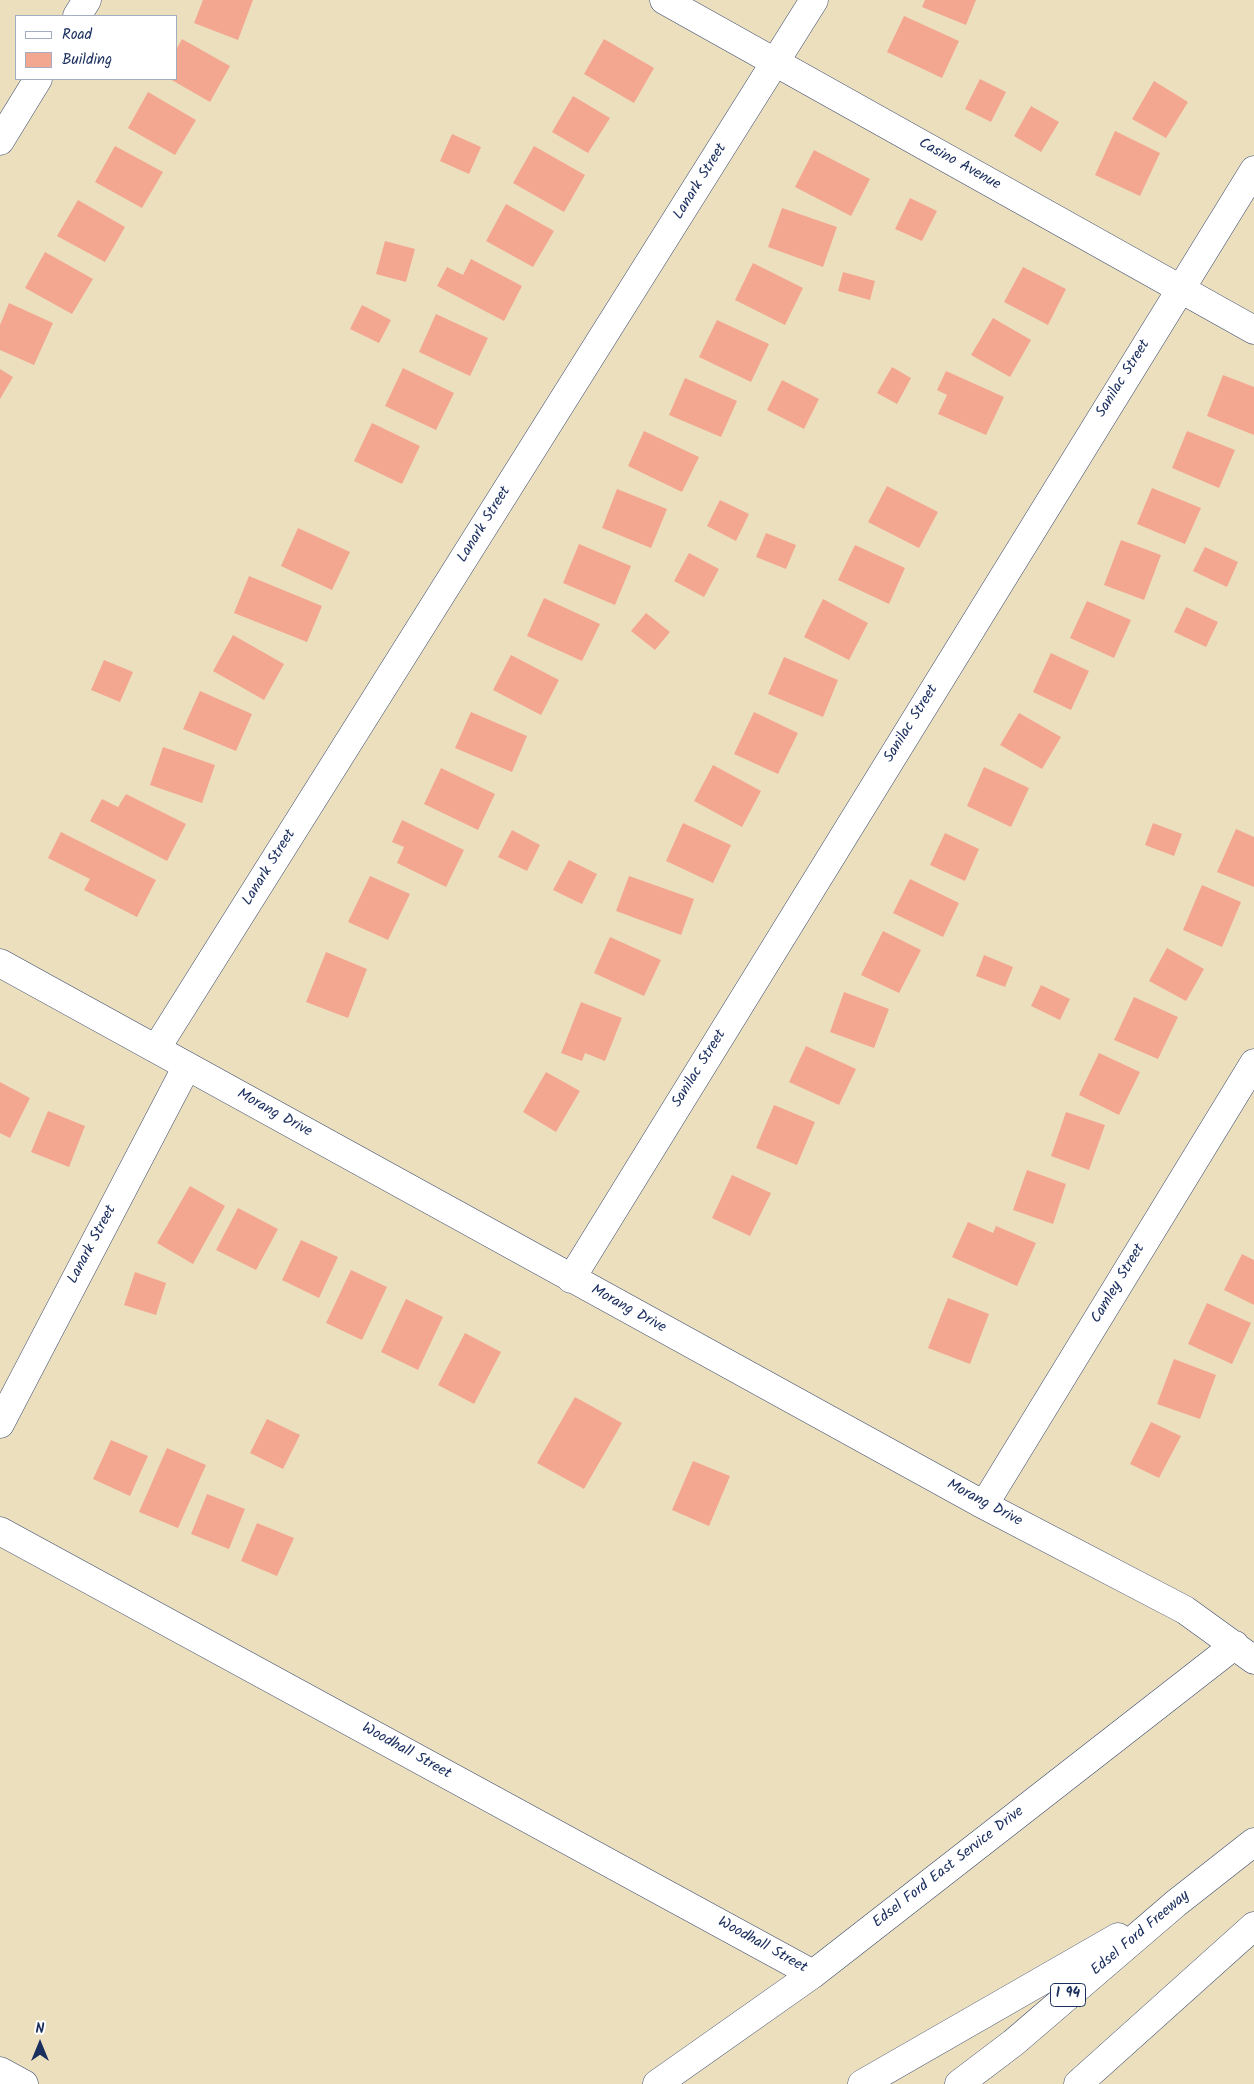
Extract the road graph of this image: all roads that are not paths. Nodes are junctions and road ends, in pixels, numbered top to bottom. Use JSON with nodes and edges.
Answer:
{"nodes":[{"id":1,"x":87,"y":0,"type":"edge"},
{"id":2,"x":664,"y":0,"type":"edge"},
{"id":3,"x":814,"y":0,"type":"edge"},
{"id":4,"x":78,"y":15,"type":"edge"},
{"id":5,"x":776,"y":62,"type":"junction"},
{"id":6,"x":37,"y":80,"type":"edge"},
{"id":7,"x":0,"y":141,"type":"edge"},
{"id":8,"x":1254,"y":170,"type":"edge"},
{"id":9,"x":1180,"y":289,"type":"junction"},
{"id":10,"x":1254,"y":330,"type":"edge"},
{"id":11,"x":0,"y":964,"type":"edge"},
{"id":12,"x":156,"y":1049,"type":"junction"},
{"id":13,"x":1254,"y":1063,"type":"edge"},
{"id":14,"x":187,"y":1066,"type":"junction"},
{"id":15,"x":571,"y":1279,"type":"junction"},
{"id":16,"x":0,"y":1424,"type":"edge"},
{"id":17,"x":984,"y":1505,"type":"junction"},
{"id":18,"x":0,"y":1531,"type":"edge"},
{"id":19,"x":1244,"y":1652,"type":"edge"},
{"id":20,"x":1254,"y":1842,"type":"edge"},
{"id":21,"x":1175,"y":1904,"type":"junction"},
{"id":22,"x":1254,"y":1926,"type":"edge"},
{"id":23,"x":813,"y":1974,"type":"junction"},
{"id":24,"x":0,"y":2071,"type":"edge"},
{"id":25,"x":24,"y":2084,"type":"edge"},
{"id":26,"x":657,"y":2084,"type":"edge"},
{"id":27,"x":862,"y":2084,"type":"edge"},
{"id":28,"x":959,"y":2084,"type":"edge"},
{"id":29,"x":1078,"y":2084,"type":"edge"}],
"edges":[{"from":1,"to":4,"type":"main road"},
{"from":2,"to":5,"type":"main road","name":"Casino Avenue"},
{"from":3,"to":5,"type":"main road","name":"Lanark Street"},
{"from":5,"to":9,"type":"main road","name":"Casino Avenue"},
{"from":5,"to":12,"type":"main road","name":"Lanark Street"},
{"from":6,"to":7,"type":"main road"},
{"from":8,"to":9,"type":"main road","name":"Sanilac Street"},
{"from":9,"to":10,"type":"main road","name":"Casino Avenue"},
{"from":9,"to":15,"type":"main road","name":"Sanilac Street"},
{"from":11,"to":12,"type":"main road","name":"Morang Drive"},
{"from":12,"to":14,"type":"main road","name":"Morang Drive"},
{"from":13,"to":17,"type":"main road","name":"Camley Street"},
{"from":14,"to":15,"type":"main road","name":"Morang Drive"},
{"from":14,"to":16,"type":"main road","name":"Lanark Street"},
{"from":15,"to":17,"type":"main road","name":"Morang Drive"},
{"from":17,"to":19,"type":"main road","name":"Morang Drive"},
{"from":18,"to":23,"type":"main road","name":"Woodhall Street"},
{"from":19,"to":23,"type":"main road","name":"Edsel Ford East Service Drive"},
{"from":20,"to":21,"type":"main road","name":"Edsel Ford Freeway","number":"I 94"},
{"from":21,"to":27,"type":"main road"},
{"from":21,"to":28,"type":"main road","name":"Edsel Ford Freeway","number":"I 94"},
{"from":22,"to":29,"type":"main road"},
{"from":23,"to":26,"type":"main road","name":"Edsel Ford East Service Drive"},
{"from":24,"to":25,"type":"main road"}]}
